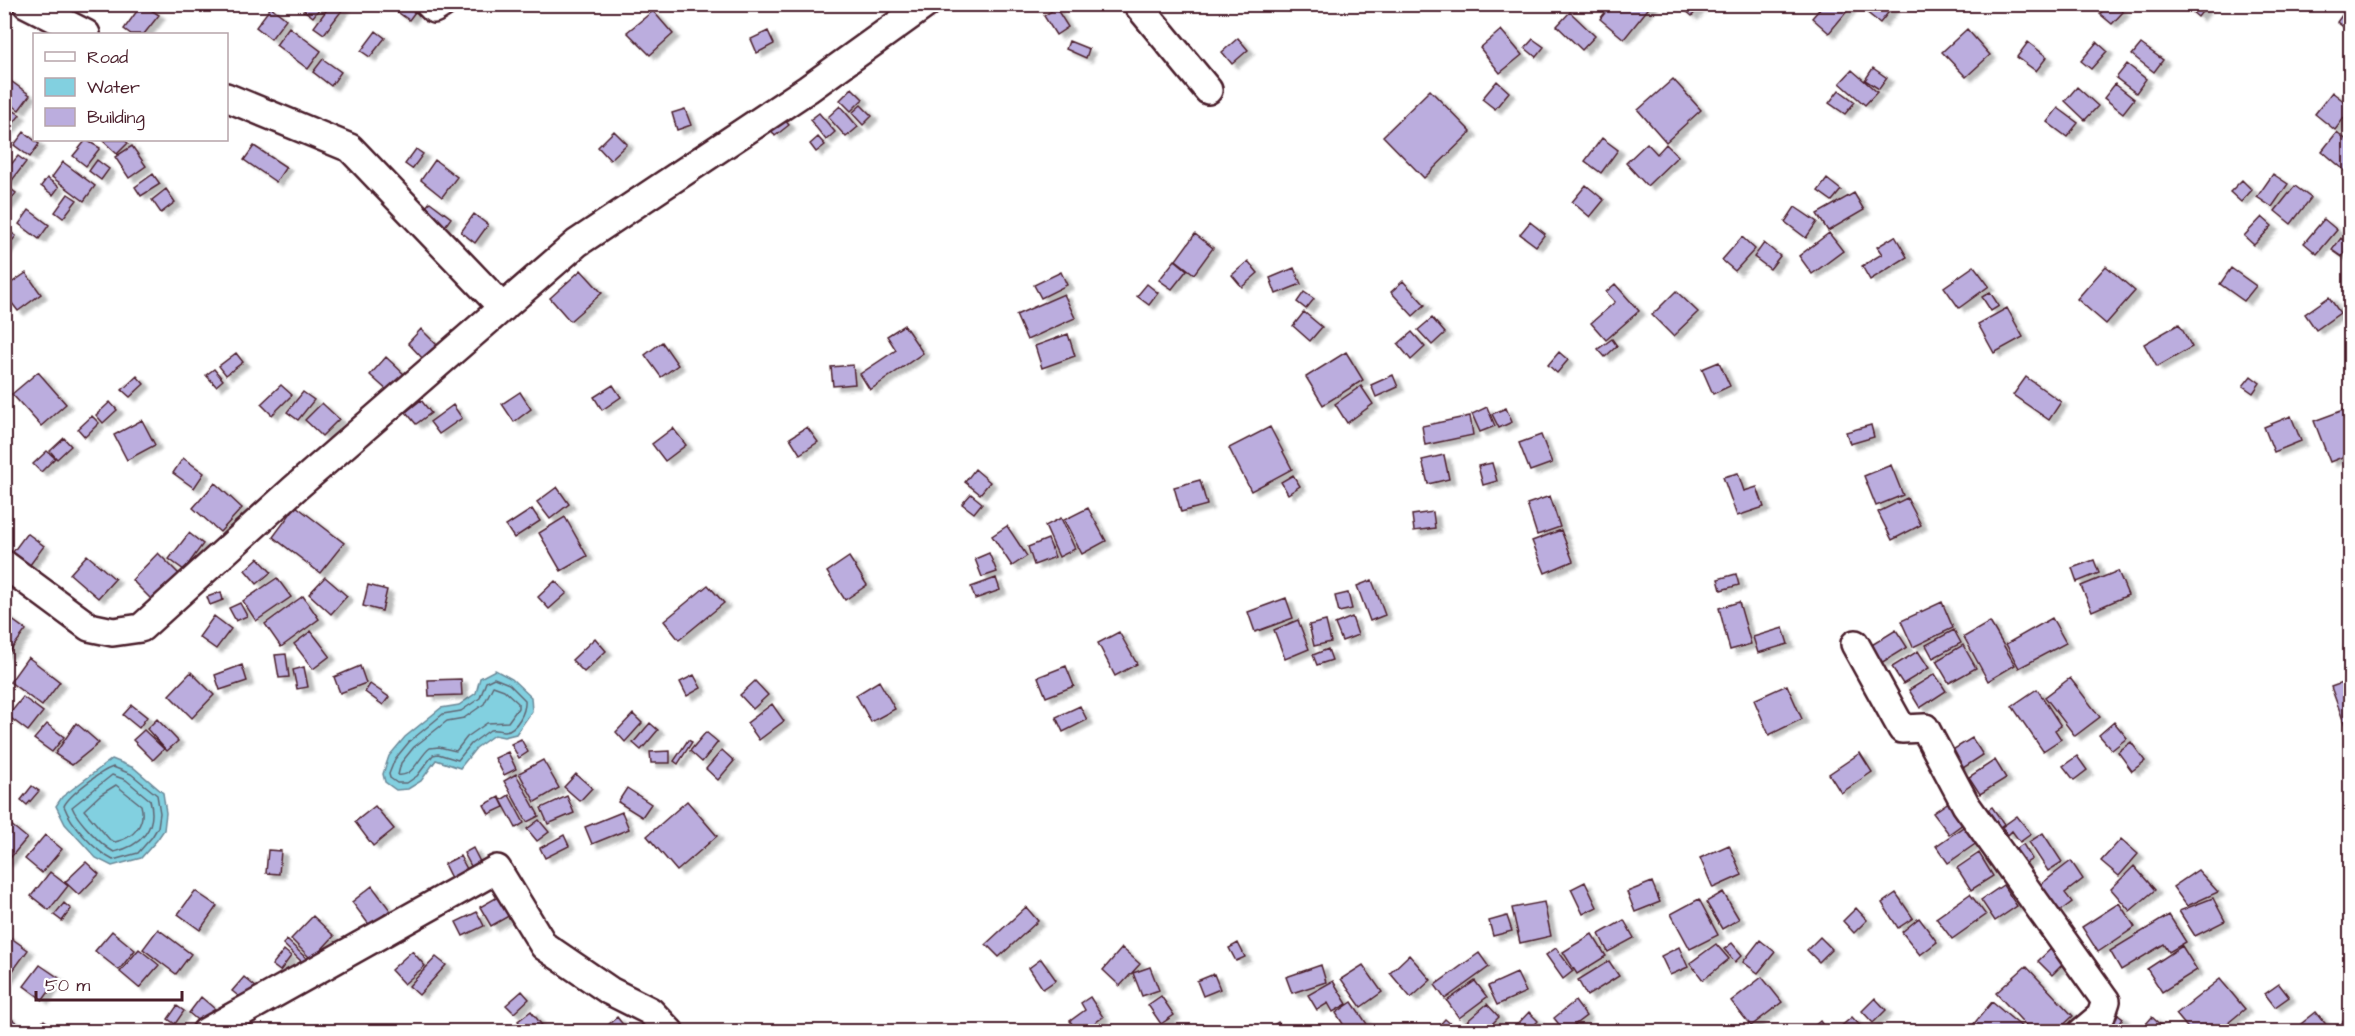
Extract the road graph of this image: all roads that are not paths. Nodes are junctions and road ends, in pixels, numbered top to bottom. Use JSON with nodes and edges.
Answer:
{"nodes":[{"id":1,"x":27,"y":4,"type":"edge"},
{"id":2,"x":429,"y":4,"type":"edge"},
{"id":3,"x":442,"y":4,"type":"edge"},
{"id":4,"x":926,"y":4,"type":"edge"},
{"id":5,"x":1137,"y":4,"type":"edge"},
{"id":6,"x":84,"y":33,"type":"edge"},
{"id":7,"x":1208,"y":90,"type":"dead end"},
{"id":8,"x":228,"y":98,"type":"edge"},
{"id":9,"x":503,"y":308,"type":"junction"},
{"id":10,"x":4,"y":564,"type":"edge"},
{"id":11,"x":1855,"y":644,"type":"dead end"},
{"id":12,"x":206,"y":1032,"type":"edge"},
{"id":13,"x":670,"y":1032,"type":"edge"},
{"id":14,"x":2082,"y":1032,"type":"edge"}],
"edges":[{"from":1,"to":6,"type":"street"},
{"from":2,"to":3,"type":"street"},
{"from":4,"to":9,"type":"street"},
{"from":5,"to":7,"type":"street"},
{"from":8,"to":9,"type":"street"},
{"from":9,"to":10,"type":"street"},
{"from":11,"to":14,"type":"street"},
{"from":12,"to":13,"type":"street"}]}
